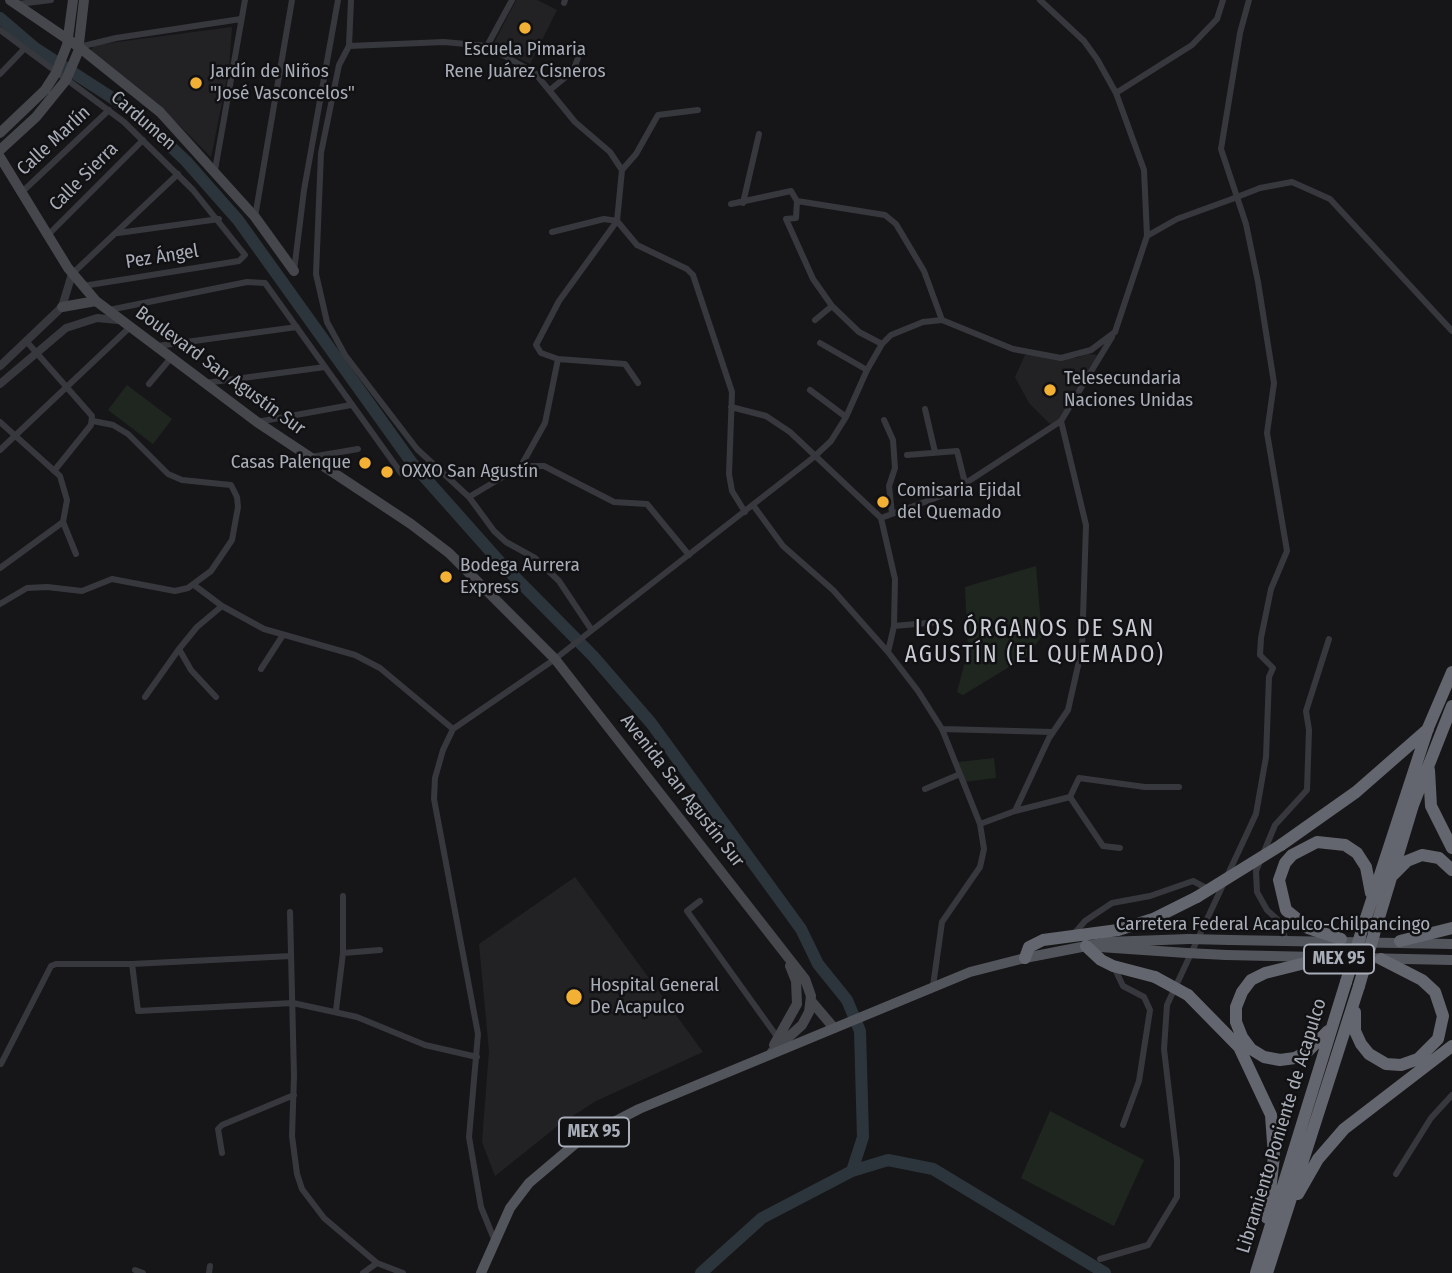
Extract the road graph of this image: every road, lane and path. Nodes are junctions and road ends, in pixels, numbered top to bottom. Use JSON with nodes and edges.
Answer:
{"nodes":[{"id":1,"x":51,"y":0,"type":"edge"},
{"id":2,"x":73,"y":0,"type":"edge"},
{"id":3,"x":84,"y":0,"type":"edge"},
{"id":4,"x":245,"y":0,"type":"edge"},
{"id":5,"x":292,"y":0,"type":"edge"},
{"id":6,"x":338,"y":0,"type":"edge"},
{"id":7,"x":351,"y":0,"type":"edge"},
{"id":8,"x":512,"y":0,"type":"edge"},
{"id":9,"x":1040,"y":0,"type":"edge"},
{"id":10,"x":1223,"y":0,"type":"edge"},
{"id":11,"x":1249,"y":0,"type":"edge"},
{"id":12,"x":13,"y":2,"type":"edge"},
{"id":13,"x":241,"y":19,"type":"junction"},
{"id":14,"x":0,"y":30,"type":"edge"},
{"id":15,"x":67,"y":45,"type":"junction"},
{"id":16,"x":487,"y":46,"type":"junction"},
{"id":17,"x":349,"y":47,"type":"junction"},
{"id":18,"x":24,"y":49,"type":"junction"},
{"id":19,"x":78,"y":52,"type":"junction"},
{"id":20,"x":578,"y":58,"type":"dead end"},
{"id":21,"x":57,"y":70,"type":"junction"},
{"id":22,"x":0,"y":74,"type":"edge"},
{"id":23,"x":67,"y":77,"type":"junction"},
{"id":24,"x":550,"y":90,"type":"junction"},
{"id":25,"x":1116,"y":93,"type":"junction"},
{"id":26,"x":109,"y":110,"type":"junction"},
{"id":27,"x":698,"y":110,"type":"dead end"},
{"id":28,"x":0,"y":132,"type":"edge"},
{"id":29,"x":759,"y":135,"type":"dead end"},
{"id":30,"x":143,"y":140,"type":"junction"},
{"id":31,"x":0,"y":149,"type":"edge"},
{"id":32,"x":0,"y":158,"type":"edge"},
{"id":33,"x":215,"y":170,"type":"junction"},
{"id":34,"x":622,"y":170,"type":"junction"},
{"id":35,"x":178,"y":174,"type":"junction"},
{"id":36,"x":20,"y":194,"type":"junction"},
{"id":37,"x":797,"y":201,"type":"junction"},
{"id":38,"x":743,"y":203,"type":"junction"},
{"id":39,"x":731,"y":204,"type":"dead end"},
{"id":40,"x":254,"y":217,"type":"junction"},
{"id":41,"x":219,"y":219,"type":"junction"},
{"id":42,"x":617,"y":221,"type":"junction"},
{"id":43,"x":552,"y":232,"type":"dead end"},
{"id":44,"x":118,"y":233,"type":"junction"},
{"id":45,"x":47,"y":236,"type":"junction"},
{"id":46,"x":1147,"y":236,"type":"junction"},
{"id":47,"x":245,"y":255,"type":"joint"},
{"id":48,"x":295,"y":271,"type":"joint"},
{"id":49,"x":72,"y":274,"type":"junction"},
{"id":50,"x":81,"y":286,"type":"junction"},
{"id":51,"x":96,"y":301,"type":"junction"},
{"id":52,"x":832,"y":306,"type":"junction"},
{"id":53,"x":62,"y":307,"type":"junction"},
{"id":54,"x":106,"y":310,"type":"junction"},
{"id":55,"x":118,"y":320,"type":"junction"},
{"id":56,"x":816,"y":320,"type":"dead end"},
{"id":57,"x":942,"y":320,"type":"junction"},
{"id":58,"x":297,"y":327,"type":"junction"},
{"id":59,"x":129,"y":328,"type":"junction"},
{"id":60,"x":1452,"y":331,"type":"edge"},
{"id":61,"x":1115,"y":332,"type":"junction"},
{"id":62,"x":27,"y":342,"type":"junction"},
{"id":63,"x":820,"y":343,"type":"dead end"},
{"id":64,"x":882,"y":344,"type":"junction"},
{"id":65,"x":154,"y":347,"type":"junction"},
{"id":66,"x":36,"y":354,"type":"junction"},
{"id":67,"x":170,"y":359,"type":"junction"},
{"id":68,"x":558,"y":359,"type":"junction"},
{"id":69,"x":0,"y":366,"type":"edge"},
{"id":70,"x":325,"y":368,"type":"junction"},
{"id":71,"x":867,"y":370,"type":"junction"},
{"id":72,"x":204,"y":383,"type":"junction"},
{"id":73,"x":638,"y":383,"type":"dead end"},
{"id":74,"x":0,"y":384,"type":"edge"},
{"id":75,"x":149,"y":384,"type":"dead end"},
{"id":76,"x":67,"y":388,"type":"junction"},
{"id":77,"x":810,"y":390,"type":"dead end"},
{"id":78,"x":351,"y":405,"type":"junction"},
{"id":79,"x":731,"y":407,"type":"junction"},
{"id":80,"x":925,"y":409,"type":"dead end"},
{"id":81,"x":846,"y":417,"type":"junction"},
{"id":82,"x":884,"y":420,"type":"dead end"},
{"id":83,"x":93,"y":421,"type":"junction"},
{"id":84,"x":1061,"y":421,"type":"junction"},
{"id":85,"x":0,"y":422,"type":"edge"},
{"id":86,"x":257,"y":422,"type":"junction"},
{"id":87,"x":14,"y":438,"type":"junction"},
{"id":88,"x":358,"y":449,"type":"dead end"},
{"id":89,"x":0,"y":450,"type":"edge"},
{"id":90,"x":935,"y":452,"type":"junction"},
{"id":91,"x":907,"y":455,"type":"dead end"},
{"id":92,"x":309,"y":457,"type":"junction"},
{"id":93,"x":814,"y":457,"type":"junction"},
{"id":94,"x":521,"y":466,"type":"junction"},
{"id":95,"x":54,"y":471,"type":"junction"},
{"id":96,"x":401,"y":473,"type":"dead end"},
{"id":97,"x":965,"y":483,"type":"junction"},
{"id":98,"x":469,"y":497,"type":"junction"},
{"id":99,"x":753,"y":505,"type":"junction"},
{"id":100,"x":745,"y":512,"type":"junction"},
{"id":101,"x":892,"y":514,"type":"junction"},
{"id":102,"x":881,"y":517,"type":"junction"},
{"id":103,"x":64,"y":523,"type":"junction"},
{"id":104,"x":76,"y":554,"type":"dead end"},
{"id":105,"x":689,"y":555,"type":"junction"},
{"id":106,"x":0,"y":568,"type":"edge"},
{"id":107,"x":194,"y":584,"type":"junction"},
{"id":108,"x":0,"y":604,"type":"edge"},
{"id":109,"x":222,"y":606,"type":"junction"},
{"id":110,"x":939,"y":622,"type":"dead end"},
{"id":111,"x":894,"y":626,"type":"junction"},
{"id":112,"x":589,"y":631,"type":"junction"},
{"id":113,"x":283,"y":635,"type":"junction"},
{"id":114,"x":1329,"y":639,"type":"dead end"},
{"id":115,"x":178,"y":649,"type":"junction"},
{"id":116,"x":888,"y":652,"type":"junction"},
{"id":117,"x":555,"y":659,"type":"junction"},
{"id":118,"x":261,"y":668,"type":"dead end"},
{"id":119,"x":1452,"y":672,"type":"edge"},
{"id":120,"x":145,"y":697,"type":"dead end"},
{"id":121,"x":216,"y":697,"type":"dead end"},
{"id":122,"x":1452,"y":706,"type":"edge"},
{"id":123,"x":1428,"y":728,"type":"junction"},
{"id":124,"x":453,"y":729,"type":"junction"},
{"id":125,"x":942,"y":729,"type":"junction"},
{"id":126,"x":1052,"y":732,"type":"junction"},
{"id":127,"x":1430,"y":756,"type":"junction"},
{"id":128,"x":960,"y":774,"type":"junction"},
{"id":129,"x":1179,"y":787,"type":"dead end"},
{"id":130,"x":925,"y":789,"type":"dead end"},
{"id":131,"x":1070,"y":797,"type":"junction"},
{"id":132,"x":1015,"y":811,"type":"junction"},
{"id":133,"x":981,"y":824,"type":"junction"},
{"id":134,"x":1120,"y":848,"type":"dead end"},
{"id":135,"x":1452,"y":848,"type":"edge"},
{"id":136,"x":1452,"y":870,"type":"edge"},
{"id":137,"x":1390,"y":878,"type":"junction"},
{"id":138,"x":343,"y":896,"type":"dead end"},
{"id":139,"x":1217,"y":896,"type":"junction"},
{"id":140,"x":700,"y":901,"type":"dead end"},
{"id":141,"x":1371,"y":903,"type":"junction"},
{"id":142,"x":290,"y":912,"type":"dead end"},
{"id":143,"x":1452,"y":928,"type":"edge"},
{"id":144,"x":1368,"y":932,"type":"junction"},
{"id":145,"x":1073,"y":936,"type":"junction"},
{"id":146,"x":1286,"y":940,"type":"junction"},
{"id":147,"x":1341,"y":940,"type":"junction"},
{"id":148,"x":1401,"y":941,"type":"junction"},
{"id":149,"x":1452,"y":944,"type":"edge"},
{"id":150,"x":1090,"y":946,"type":"junction"},
{"id":151,"x":780,"y":947,"type":"junction"},
{"id":152,"x":380,"y":950,"type":"dead end"},
{"id":153,"x":343,"y":953,"type":"junction"},
{"id":154,"x":291,"y":957,"type":"junction"},
{"id":155,"x":1025,"y":958,"type":"junction"},
{"id":156,"x":1321,"y":958,"type":"junction"},
{"id":157,"x":1381,"y":959,"type":"junction"},
{"id":158,"x":1452,"y":960,"type":"edge"},
{"id":159,"x":132,"y":964,"type":"junction"},
{"id":160,"x":1113,"y":966,"type":"junction"},
{"id":161,"x":933,"y":986,"type":"junction"},
{"id":162,"x":1353,"y":989,"type":"junction"},
{"id":163,"x":812,"y":1002,"type":"junction"},
{"id":164,"x":293,"y":1003,"type":"junction"},
{"id":165,"x":336,"y":1010,"type":"junction"},
{"id":166,"x":1335,"y":1018,"type":"junction"},
{"id":167,"x":838,"y":1026,"type":"junction"},
{"id":168,"x":779,"y":1040,"type":"junction"},
{"id":169,"x":1452,"y":1046,"type":"edge"},
{"id":170,"x":477,"y":1057,"type":"junction"},
{"id":171,"x":764,"y":1059,"type":"junction"},
{"id":172,"x":1,"y":1064,"type":"edge"},
{"id":173,"x":294,"y":1095,"type":"junction"},
{"id":174,"x":1452,"y":1095,"type":"edge"},
{"id":175,"x":1123,"y":1125,"type":"dead end"},
{"id":176,"x":222,"y":1153,"type":"dead end"},
{"id":177,"x":1396,"y":1174,"type":"dead end"},
{"id":178,"x":1280,"y":1232,"type":"junction"},
{"id":179,"x":494,"y":1239,"type":"junction"},
{"id":180,"x":1262,"y":1254,"type":"junction"},
{"id":181,"x":1100,"y":1259,"type":"dead end"},
{"id":182,"x":377,"y":1263,"type":"junction"},
{"id":183,"x":363,"y":1273,"type":"edge"},
{"id":184,"x":403,"y":1273,"type":"edge"},
{"id":185,"x":481,"y":1273,"type":"edge"},
{"id":186,"x":1256,"y":1273,"type":"edge"},
{"id":187,"x":1266,"y":1273,"type":"edge"}],
"edges":[{"from":1,"to":12,"type":"street"},
{"from":2,"to":15,"type":"main road"},
{"from":3,"to":19,"type":"main road"},
{"from":4,"to":13,"type":"street"},
{"from":5,"to":40,"type":"street"},
{"from":6,"to":48,"type":"street"},
{"from":7,"to":17,"type":"street"},
{"from":8,"to":16,"type":"street"},
{"from":9,"to":25,"type":"street"},
{"from":10,"to":25,"type":"street"},
{"from":11,"to":139,"type":"street"},
{"from":12,"to":15,"type":"main road"},
{"from":13,"to":19,"type":"street"},
{"from":13,"to":33,"type":"street"},
{"from":14,"to":18,"type":"street","name":"Cardumen"},
{"from":15,"to":19,"type":"main road"},
{"from":15,"to":21,"type":"main road"},
{"from":16,"to":17,"type":"street"},
{"from":16,"to":24,"type":"street"},
{"from":17,"to":98,"type":"street"},
{"from":18,"to":21,"type":"street","name":"Cardumen"},
{"from":18,"to":22,"type":"street"},
{"from":19,"to":23,"type":"main road"},
{"from":19,"to":33,"type":"main road"},
{"from":20,"to":24,"type":"street"},
{"from":21,"to":23,"type":"street","name":"Cardumen"},
{"from":21,"to":28,"type":"main road"},
{"from":23,"to":26,"type":"street","name":"Cardumen"},
{"from":23,"to":31,"type":"main road"},
{"from":24,"to":34,"type":"street"},
{"from":25,"to":46,"type":"street"},
{"from":26,"to":30,"type":"street","name":"Cardumen"},
{"from":26,"to":36,"type":"street","name":"Calle Marlín"},
{"from":27,"to":34,"type":"street"},
{"from":29,"to":38,"type":"street"},
{"from":30,"to":35,"type":"street","name":"Cardumen"},
{"from":30,"to":45,"type":"street","name":"Calle Sierra"},
{"from":32,"to":36,"type":"main road","name":"Boulevard San Agustín Sur"},
{"from":33,"to":40,"type":"main road"},
{"from":34,"to":42,"type":"street"},
{"from":35,"to":41,"type":"street","name":"Cardumen"},
{"from":35,"to":44,"type":"street"},
{"from":36,"to":45,"type":"main road","name":"Boulevard San Agustín Sur"},
{"from":37,"to":38,"type":"street"},
{"from":37,"to":52,"type":"street"},
{"from":37,"to":57,"type":"street"},
{"from":38,"to":39,"type":"street"},
{"from":40,"to":48,"type":"main road"},
{"from":41,"to":44,"type":"street"},
{"from":41,"to":47,"type":"street","name":"Cardumen"},
{"from":42,"to":43,"type":"street"},
{"from":42,"to":68,"type":"street"},
{"from":42,"to":79,"type":"street"},
{"from":44,"to":49,"type":"street"},
{"from":45,"to":49,"type":"main road","name":"Boulevard San Agustín Sur"},
{"from":46,"to":60,"type":"street","bridge":true},
{"from":46,"to":61,"type":"street"},
{"from":47,"to":50,"type":"street","name":"Pez Ángel"},
{"from":49,"to":50,"type":"main road","name":"Boulevard San Agustín Sur"},
{"from":49,"to":53,"type":"street"},
{"from":50,"to":51,"type":"main road","name":"Boulevard San Agustín Sur"},
{"from":51,"to":53,"type":"main road"},
{"from":51,"to":54,"type":"main road","name":"Boulevard San Agustín Sur"},
{"from":52,"to":56,"type":"street"},
{"from":52,"to":64,"type":"street"},
{"from":53,"to":62,"type":"street"},
{"from":54,"to":55,"type":"main road","name":"Boulevard San Agustín Sur"},
{"from":54,"to":58,"type":"street"},
{"from":55,"to":59,"type":"main road","name":"Boulevard San Agustín Sur"},
{"from":55,"to":66,"type":"street"},
{"from":57,"to":61,"type":"street"},
{"from":57,"to":64,"type":"street"},
{"from":58,"to":65,"type":"street"},
{"from":58,"to":70,"type":"street"},
{"from":59,"to":65,"type":"main road","name":"Boulevard San Agustín Sur"},
{"from":59,"to":76,"type":"street"},
{"from":61,"to":84,"type":"street"},
{"from":62,"to":66,"type":"street"},
{"from":62,"to":69,"type":"street"},
{"from":63,"to":71,"type":"street"},
{"from":64,"to":71,"type":"street"},
{"from":65,"to":67,"type":"main road","name":"Boulevard San Agustín Sur"},
{"from":66,"to":74,"type":"street"},
{"from":66,"to":76,"type":"street"},
{"from":67,"to":72,"type":"main road","name":"Boulevard San Agustín Sur"},
{"from":67,"to":75,"type":"street"},
{"from":68,"to":73,"type":"street"},
{"from":68,"to":94,"type":"street"},
{"from":70,"to":72,"type":"street"},
{"from":70,"to":78,"type":"street"},
{"from":71,"to":81,"type":"street"},
{"from":72,"to":86,"type":"main road","name":"Boulevard San Agustín Sur"},
{"from":76,"to":83,"type":"street"},
{"from":76,"to":87,"type":"street"},
{"from":77,"to":81,"type":"street"},
{"from":78,"to":86,"type":"street"},
{"from":78,"to":96,"type":"street"},
{"from":79,"to":93,"type":"street"},
{"from":79,"to":100,"type":"street"},
{"from":80,"to":90,"type":"street"},
{"from":81,"to":93,"type":"street"},
{"from":82,"to":101,"type":"street"},
{"from":83,"to":95,"type":"street"},
{"from":83,"to":107,"type":"street"},
{"from":84,"to":97,"type":"street"},
{"from":84,"to":126,"type":"street"},
{"from":85,"to":87,"type":"street"},
{"from":86,"to":92,"type":"main road","name":"Boulevard San Agustín Sur"},
{"from":87,"to":89,"type":"street"},
{"from":87,"to":95,"type":"street"},
{"from":88,"to":92,"type":"street"},
{"from":90,"to":91,"type":"street"},
{"from":90,"to":97,"type":"street"},
{"from":92,"to":117,"type":"main road","name":"Boulevard San Agustín Sur"},
{"from":93,"to":99,"type":"street"},
{"from":93,"to":102,"type":"street"},
{"from":94,"to":98,"type":"street"},
{"from":94,"to":105,"type":"street"},
{"from":95,"to":103,"type":"street"},
{"from":97,"to":101,"type":"street"},
{"from":98,"to":112,"type":"street"},
{"from":99,"to":100,"type":"street"},
{"from":99,"to":116,"type":"street"},
{"from":100,"to":105,"type":"street"},
{"from":101,"to":102,"type":"street"},
{"from":102,"to":111,"type":"street"},
{"from":103,"to":104,"type":"street"},
{"from":103,"to":106,"type":"street"},
{"from":105,"to":112,"type":"street"},
{"from":107,"to":108,"type":"street"},
{"from":107,"to":109,"type":"street"},
{"from":109,"to":113,"type":"street"},
{"from":109,"to":115,"type":"street"},
{"from":110,"to":111,"type":"street"},
{"from":111,"to":116,"type":"street"},
{"from":112,"to":117,"type":"street"},
{"from":113,"to":118,"type":"street"},
{"from":113,"to":124,"type":"street"},
{"from":114,"to":146,"type":"street"},
{"from":115,"to":120,"type":"street"},
{"from":115,"to":121,"type":"street"},
{"from":116,"to":125,"type":"street"},
{"from":117,"to":124,"type":"street"},
{"from":117,"to":151,"type":"main road","name":"Avenida San Agustín Sur"},
{"from":119,"to":123,"type":"highway","name":"Libramiento Poniente de Acapulco"},
{"from":122,"to":127,"type":"highway","name":"Libramiento Poniente de Acapulco"},
{"from":123,"to":141,"type":"highway","name":"Libramiento Poniente de Acapulco"},
{"from":123,"to":145,"type":"highway","bridge":true},
{"from":124,"to":170,"type":"street"},
{"from":125,"to":126,"type":"street"},
{"from":125,"to":128,"type":"street"},
{"from":126,"to":132,"type":"street"},
{"from":127,"to":135,"type":"highway"},
{"from":127,"to":137,"type":"highway","name":"Libramiento Poniente de Acapulco"},
{"from":128,"to":130,"type":"street"},
{"from":128,"to":133,"type":"street"},
{"from":129,"to":131,"type":"street"},
{"from":131,"to":132,"type":"street"},
{"from":131,"to":134,"type":"street"},
{"from":132,"to":133,"type":"street"},
{"from":133,"to":161,"type":"street"},
{"from":136,"to":137,"type":"highway"},
{"from":137,"to":144,"type":"highway","name":"Libramiento Poniente de Acapulco"},
{"from":138,"to":153,"type":"street"},
{"from":139,"to":145,"type":"street"},
{"from":139,"to":181,"type":"street"},
{"from":140,"to":168,"type":"street"},
{"from":141,"to":144,"type":"highway","name":"Libramiento Poniente de Acapulco"},
{"from":141,"to":147,"type":"highway"},
{"from":142,"to":154,"type":"street"},
{"from":143,"to":148,"type":"highway"},
{"from":144,"to":162,"type":"highway","name":"Libramiento Poniente de Acapulco","bridge":true},
{"from":145,"to":155,"type":"highway"},
{"from":146,"to":147,"type":"main road","name":"Carretera Federal Acapulco-Chilpancingo","number":"MEX 95"},
{"from":146,"to":150,"type":"main road","name":"Carretera Federal Acapulco-Chilpancingo","number":"MEX 95","bridge":true},
{"from":147,"to":148,"type":"main road","name":"Carretera Federal Acapulco-Chilpancingo","number":"MEX 95"},
{"from":148,"to":149,"type":"main road","name":"Carretera Federal Acapulco-Chilpancingo","number":"MEX 95"},
{"from":150,"to":155,"type":"main road","name":"Carretera Federal Acapulco-Chilpancingo","number":"MEX 95"},
{"from":150,"to":156,"type":"main road","name":"Carretera Federal Acapulco-Chilpancingo","number":"MEX 95","bridge":true},
{"from":150,"to":160,"type":"highway"},
{"from":151,"to":163,"type":"main road","name":"Avenida San Agustín Sur"},
{"from":151,"to":168,"type":"main road","name":"Avenida San Agustín Sur"},
{"from":152,"to":153,"type":"street"},
{"from":153,"to":165,"type":"street"},
{"from":154,"to":159,"type":"street"},
{"from":154,"to":164,"type":"street"},
{"from":155,"to":161,"type":"main road","name":"Carretera Federal Acapulco-Chilpancingo","number":"MEX 95"},
{"from":156,"to":157,"type":"main road","name":"Carretera Federal Acapulco-Chilpancingo","number":"MEX 95"},
{"from":156,"to":166,"type":"highway"},
{"from":157,"to":158,"type":"main road","name":"Carretera Federal Acapulco-Chilpancingo","number":"MEX 95"},
{"from":157,"to":162,"type":"highway"},
{"from":159,"to":164,"type":"street"},
{"from":159,"to":172,"type":"street"},
{"from":160,"to":175,"type":"street"},
{"from":160,"to":180,"type":"highway","bridge":true},
{"from":161,"to":167,"type":"main road","name":"Carretera Federal Acapulco-Chilpancingo","number":"MEX 95"},
{"from":162,"to":166,"type":"highway","name":"Libramiento Poniente de Acapulco"},
{"from":162,"to":178,"type":"highway","name":"Libramiento Poniente de Acapulco"},
{"from":163,"to":167,"type":"main road","name":"Avenida San Agustín Sur"},
{"from":163,"to":171,"type":"main road"},
{"from":164,"to":165,"type":"street"},
{"from":164,"to":173,"type":"street"},
{"from":165,"to":170,"type":"street"},
{"from":166,"to":180,"type":"highway","name":"Libramiento Poniente de Acapulco"},
{"from":167,"to":171,"type":"main road","number":"MEX 95"},
{"from":168,"to":171,"type":"main road","name":"Avenida San Agustín Sur"},
{"from":169,"to":178,"type":"highway"},
{"from":170,"to":179,"type":"street"},
{"from":171,"to":179,"type":"main road","number":"MEX 95"},
{"from":173,"to":176,"type":"street"},
{"from":173,"to":182,"type":"street"},
{"from":174,"to":177,"type":"street"},
{"from":178,"to":187,"type":"highway","name":"Libramiento Poniente de Acapulco"},
{"from":179,"to":185,"type":"main road","number":"MEX 95"},
{"from":180,"to":186,"type":"highway","name":"Libramiento Poniente de Acapulco"},
{"from":182,"to":183,"type":"street"},
{"from":182,"to":184,"type":"street"}]}
